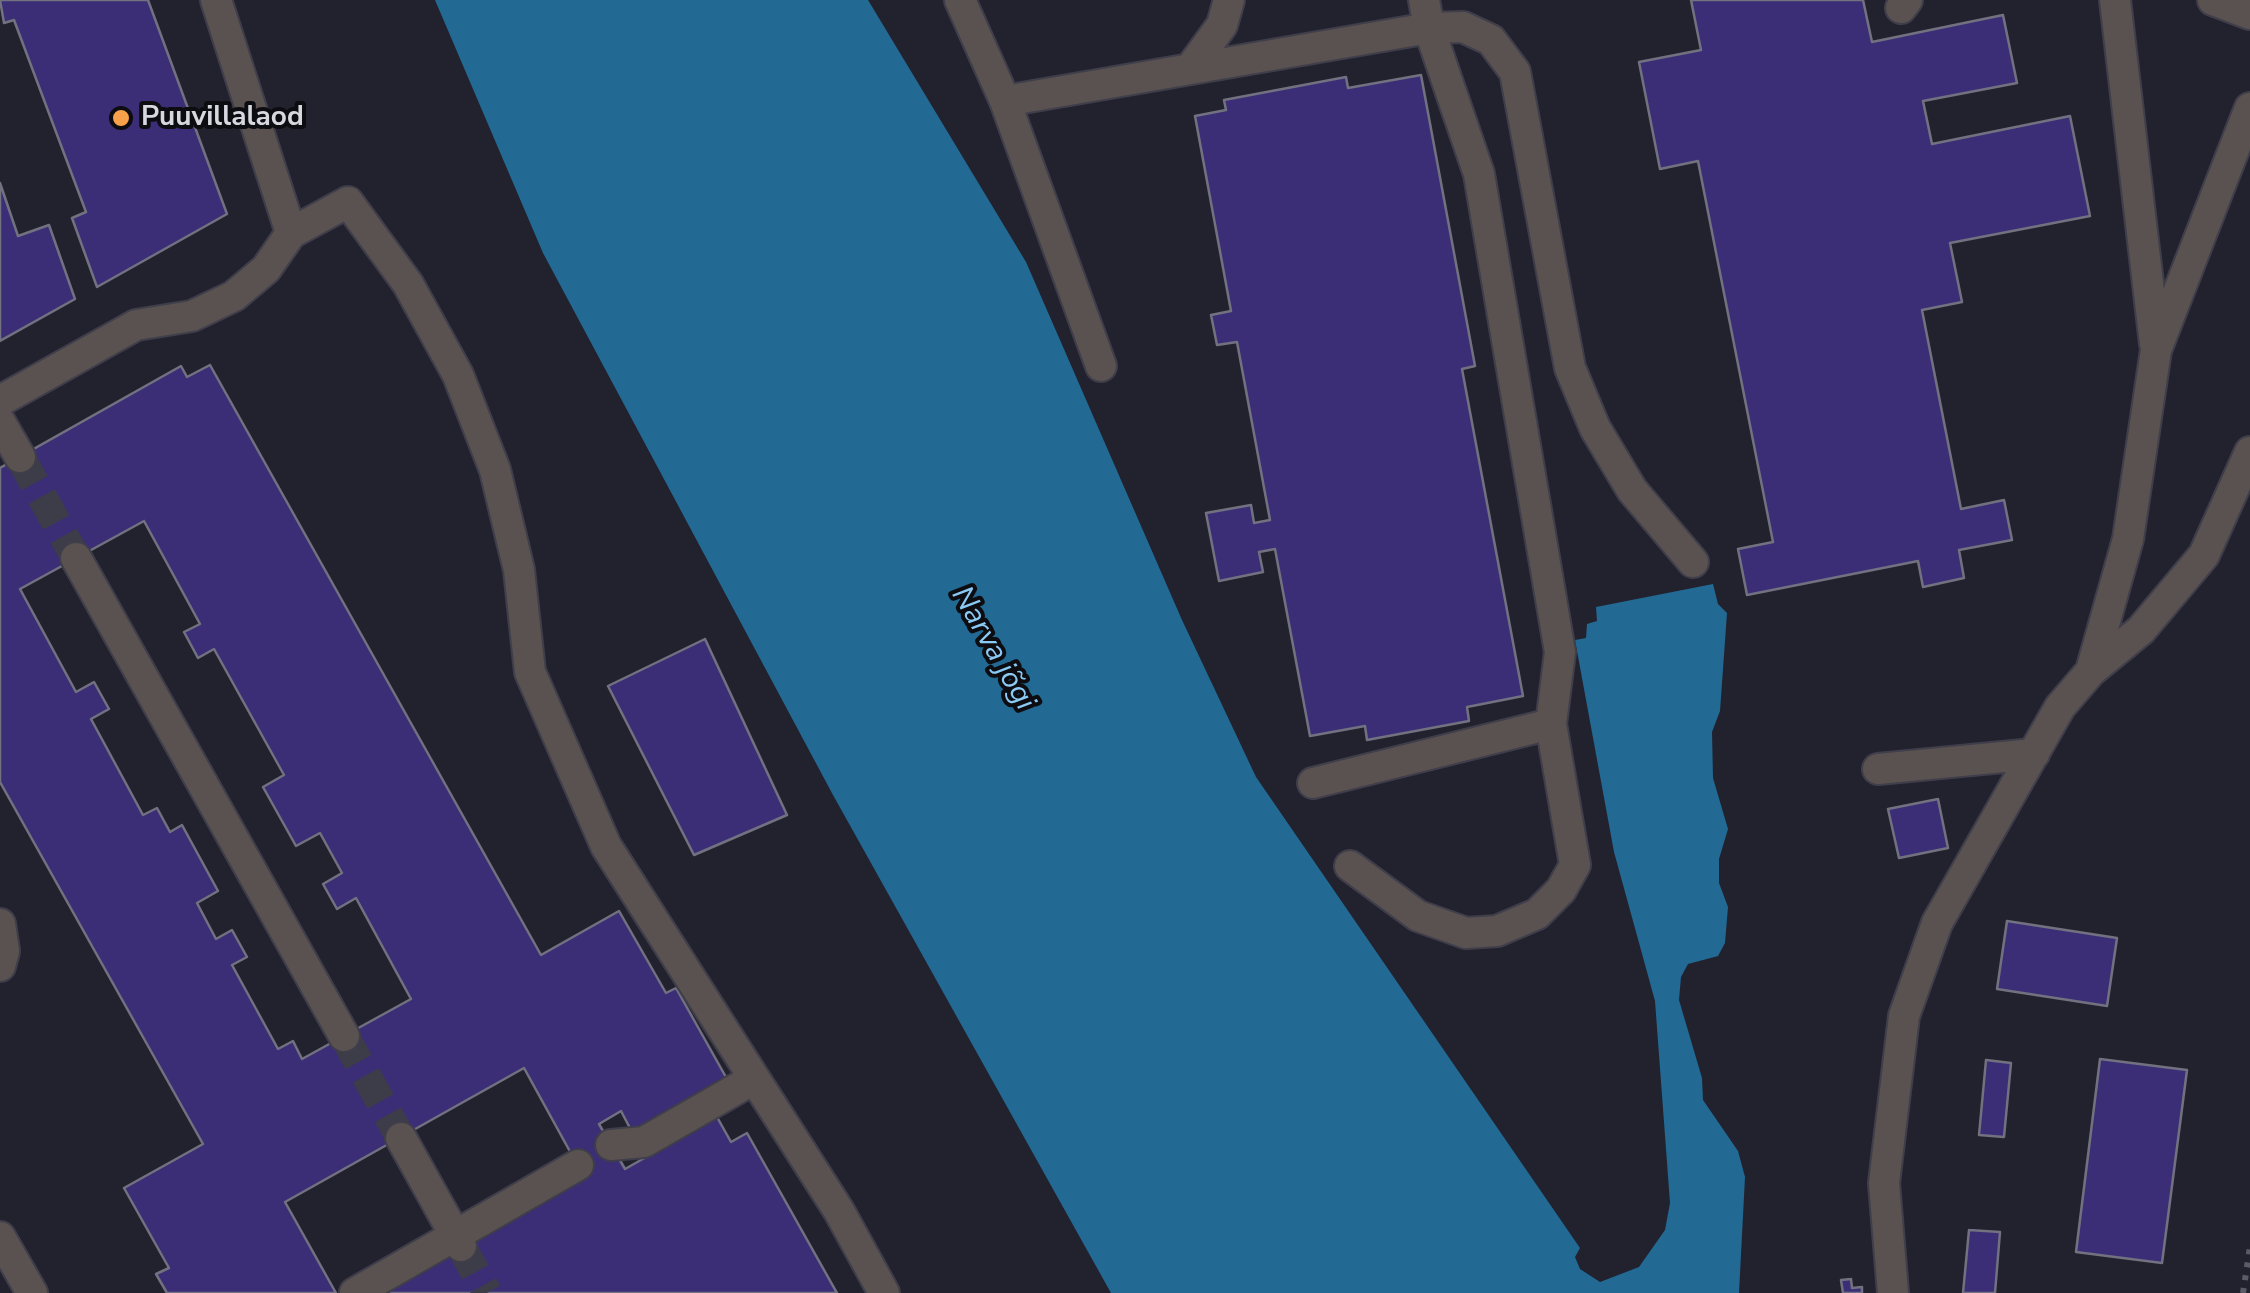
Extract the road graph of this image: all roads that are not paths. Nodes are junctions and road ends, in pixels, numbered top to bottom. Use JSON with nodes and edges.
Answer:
{"nodes":[{"id":1,"x":216,"y":0,"type":"edge"},
{"id":2,"x":960,"y":0,"type":"edge"},
{"id":3,"x":1229,"y":0,"type":"edge"},
{"id":4,"x":2116,"y":0,"type":"edge"},
{"id":5,"x":1426,"y":14,"type":"edge"},
{"id":6,"x":1190,"y":69,"type":"junction"},
{"id":7,"x":1005,"y":101,"type":"junction"},
{"id":8,"x":2250,"y":108,"type":"edge"},
{"id":9,"x":292,"y":233,"type":"junction"},
{"id":10,"x":2156,"y":350,"type":"junction"},
{"id":11,"x":1100,"y":366,"type":"dead end"},
{"id":12,"x":0,"y":400,"type":"edge"},
{"id":13,"x":0,"y":422,"type":"edge"},
{"id":14,"x":2250,"y":452,"type":"edge"},
{"id":15,"x":20,"y":457,"type":"tunnel mouth"},
{"id":16,"x":76,"y":558,"type":"tunnel mouth"},
{"id":17,"x":1693,"y":562,"type":"dead end"},
{"id":18,"x":2090,"y":671,"type":"junction"},
{"id":19,"x":1552,"y":724,"type":"junction"},
{"id":20,"x":2034,"y":754,"type":"junction"},
{"id":21,"x":1878,"y":768,"type":"dead end"},
{"id":22,"x":1313,"y":782,"type":"dead end"},
{"id":23,"x":1350,"y":866,"type":"dead end"},
{"id":24,"x":0,"y":924,"type":"edge"},
{"id":25,"x":0,"y":966,"type":"edge"},
{"id":26,"x":344,"y":1036,"type":"tunnel mouth"},
{"id":27,"x":752,"y":1080,"type":"junction"},
{"id":28,"x":401,"y":1138,"type":"tunnel mouth"},
{"id":29,"x":611,"y":1145,"type":"dead end"},
{"id":30,"x":578,"y":1165,"type":"dead end"},
{"id":31,"x":0,"y":1236,"type":"edge"},
{"id":32,"x":458,"y":1240,"type":"junction"},
{"id":33,"x":32,"y":1293,"type":"edge"},
{"id":34,"x":355,"y":1293,"type":"edge"},
{"id":35,"x":884,"y":1293,"type":"edge"},
{"id":36,"x":1893,"y":1293,"type":"edge"}],
"edges":[{"from":1,"to":9,"type":"lane"},
{"from":2,"to":7,"type":"lane"},
{"from":3,"to":6,"type":"lane"},
{"from":4,"to":10,"type":"lane"},
{"from":5,"to":6,"type":"lane"},
{"from":5,"to":17,"type":"lane"},
{"from":5,"to":19,"type":"lane"},
{"from":6,"to":7,"type":"lane"},
{"from":7,"to":11,"type":"lane"},
{"from":8,"to":10,"type":"lane"},
{"from":9,"to":12,"type":"lane"},
{"from":9,"to":27,"type":"lane"},
{"from":10,"to":18,"type":"lane"},
{"from":13,"to":15,"type":"lane"},
{"from":14,"to":18,"type":"lane"},
{"from":16,"to":26,"type":"lane"},
{"from":18,"to":20,"type":"lane"},
{"from":19,"to":22,"type":"lane"},
{"from":19,"to":23,"type":"lane"},
{"from":20,"to":21,"type":"lane"},
{"from":20,"to":36,"type":"lane"},
{"from":24,"to":25,"type":"lane"},
{"from":27,"to":29,"type":"lane"},
{"from":27,"to":35,"type":"lane"},
{"from":28,"to":32,"type":"lane"},
{"from":30,"to":32,"type":"lane"},
{"from":31,"to":33,"type":"lane"},
{"from":32,"to":34,"type":"lane"}]}
